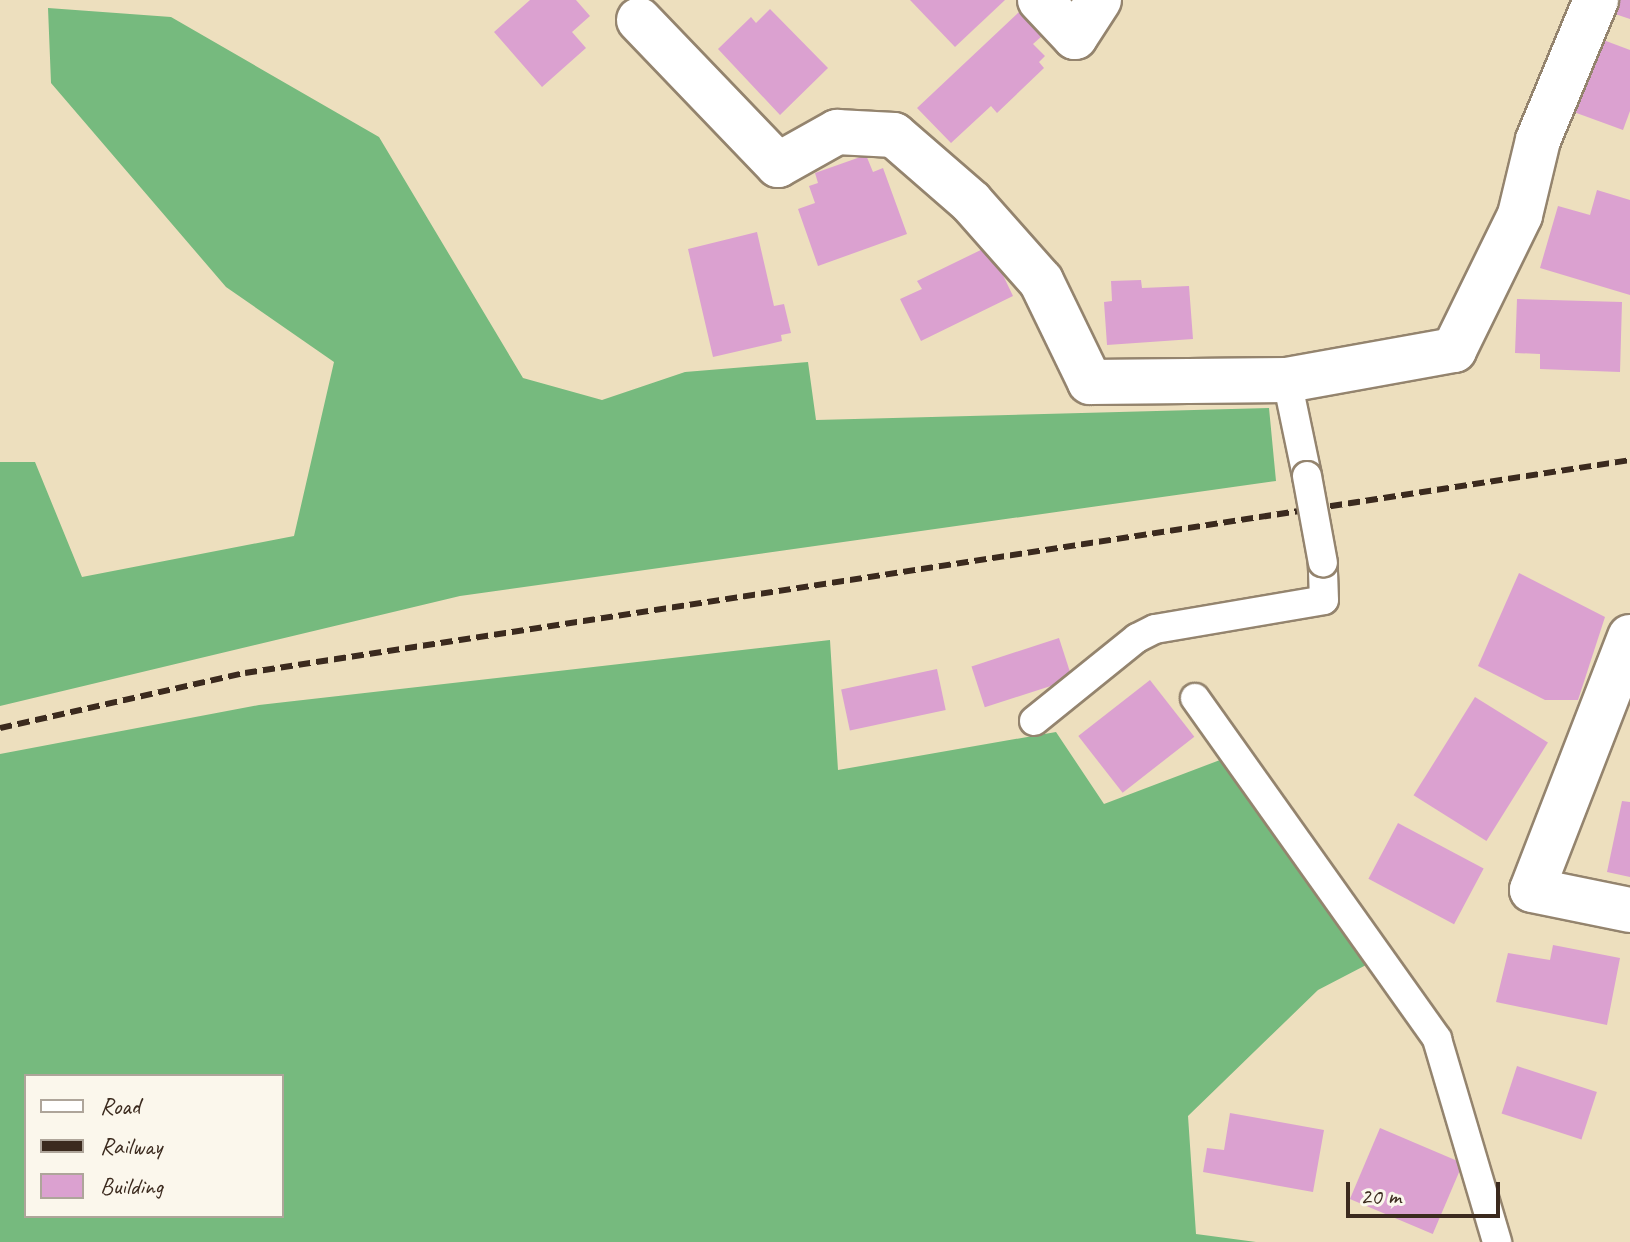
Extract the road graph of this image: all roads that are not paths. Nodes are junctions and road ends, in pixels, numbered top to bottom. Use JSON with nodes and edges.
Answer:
{"nodes":[{"id":1,"x":1040,"y":0,"type":"edge"},
{"id":2,"x":1099,"y":0,"type":"edge"},
{"id":3,"x":1596,"y":0,"type":"edge"},
{"id":4,"x":639,"y":20,"type":"dead end"},
{"id":5,"x":1287,"y":380,"type":"junction"},
{"id":6,"x":1630,"y":637,"type":"edge"},
{"id":7,"x":1195,"y":698,"type":"dead end"},
{"id":8,"x":1034,"y":721,"type":"dead end"},
{"id":9,"x":1630,"y":910,"type":"edge"},
{"id":10,"x":1497,"y":1242,"type":"edge"}],
"edges":[{"from":1,"to":2,"type":"street"},
{"from":3,"to":5,"type":"street"},
{"from":4,"to":5,"type":"street"},
{"from":5,"to":8,"type":"lane","bridge":true},
{"from":6,"to":9,"type":"street"},
{"from":7,"to":10,"type":"lane"}]}
